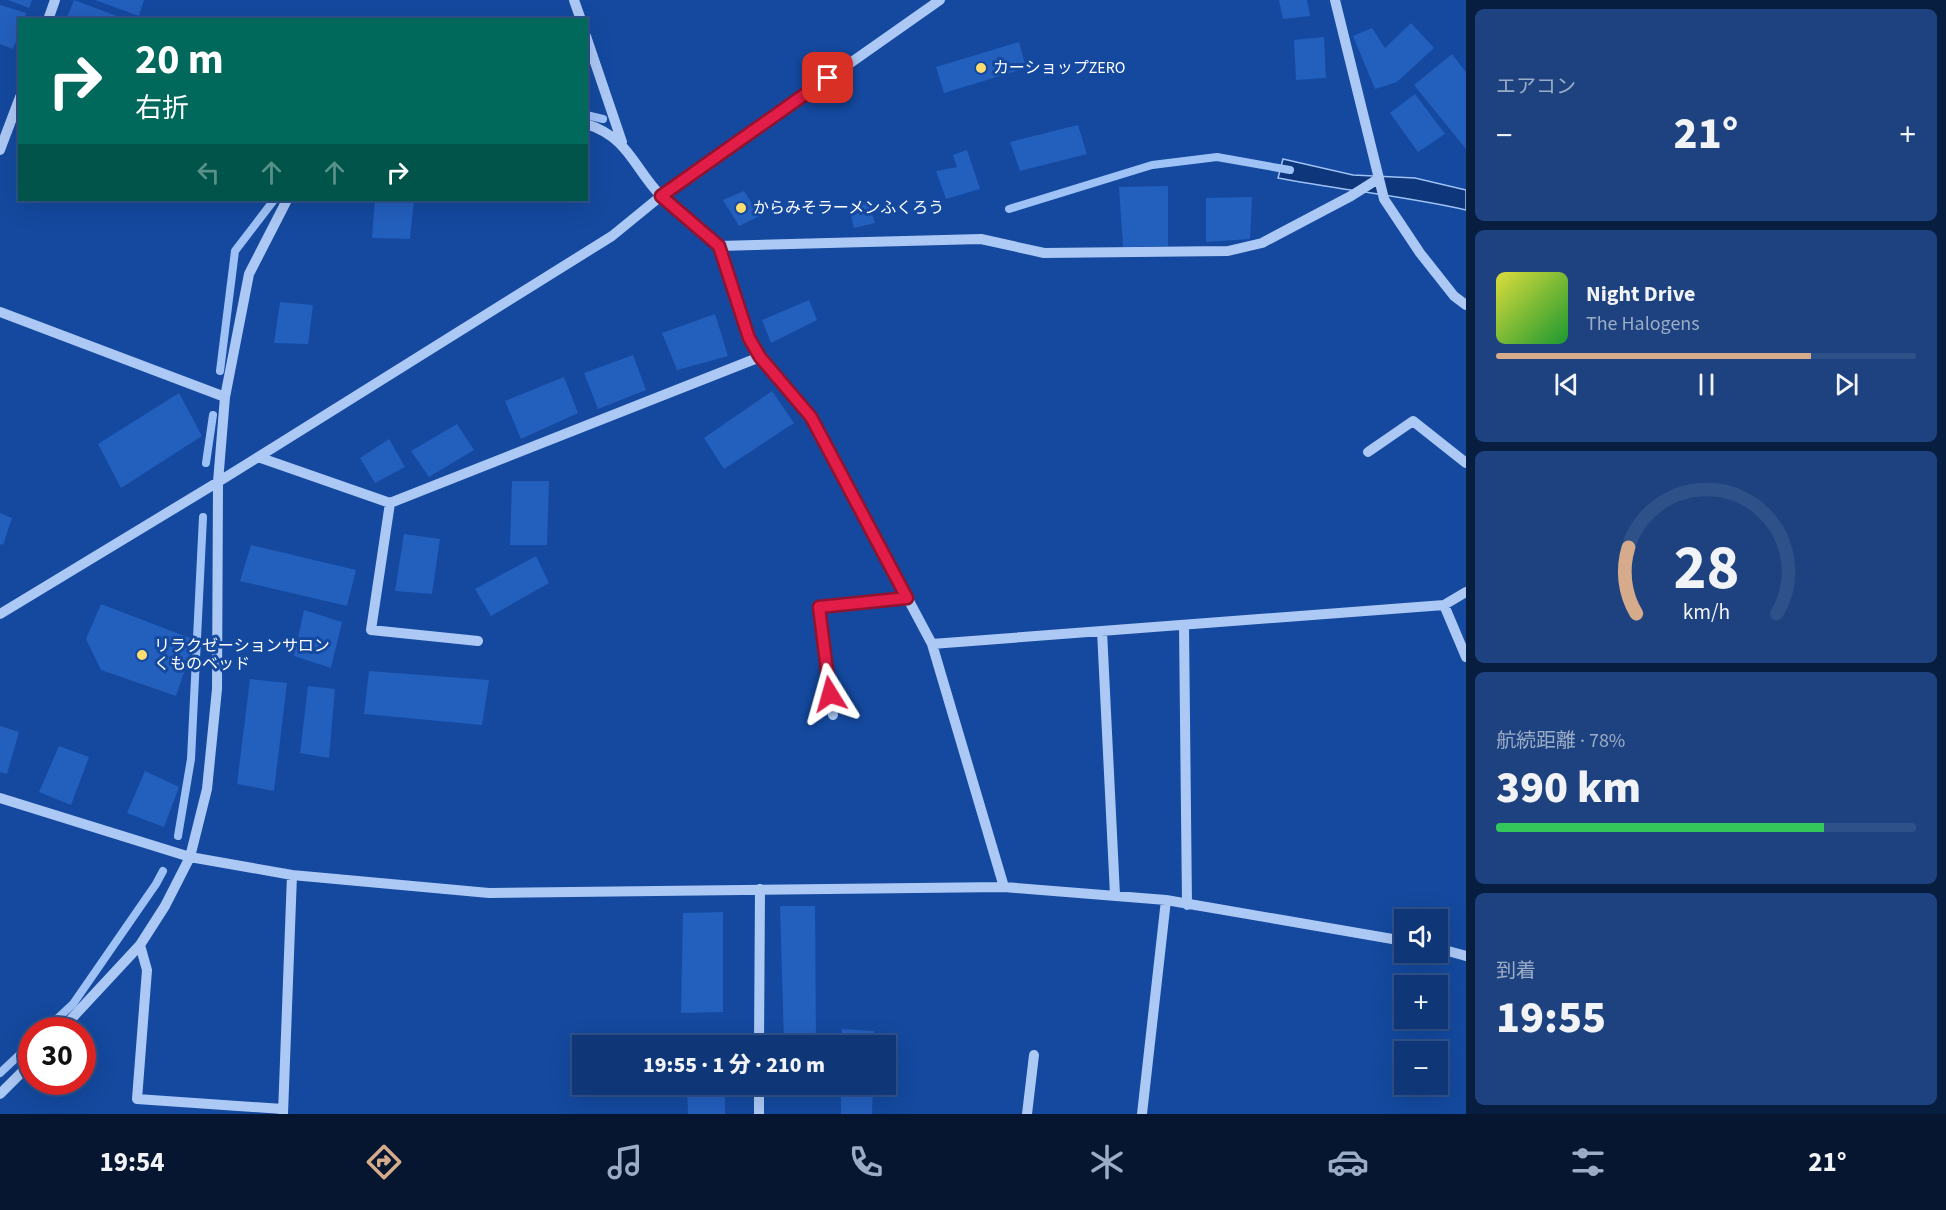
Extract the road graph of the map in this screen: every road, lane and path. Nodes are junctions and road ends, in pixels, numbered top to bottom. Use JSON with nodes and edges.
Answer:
{"nodes":[{"id":1,"x":55,"y":0,"type":"edge"},
{"id":2,"x":574,"y":0,"type":"edge"},
{"id":3,"x":940,"y":0,"type":"edge"},
{"id":4,"x":1335,"y":0,"type":"edge"},
{"id":5,"x":49,"y":18,"type":"edge"},
{"id":6,"x":580,"y":18,"type":"edge"},
{"id":7,"x":588,"y":42,"type":"edge"},
{"id":8,"x":18,"y":102,"type":"edge"},
{"id":9,"x":588,"y":125,"type":"edge"},
{"id":10,"x":622,"y":142,"type":"junction"},
{"id":11,"x":0,"y":150,"type":"edge"},
{"id":12,"x":1378,"y":178,"type":"junction"},
{"id":13,"x":661,"y":196,"type":"junction"},
{"id":14,"x":286,"y":201,"type":"edge"},
{"id":15,"x":719,"y":246,"type":"junction"},
{"id":16,"x":1466,"y":305,"type":"edge"},
{"id":17,"x":0,"y":312,"type":"edge"},
{"id":18,"x":760,"y":357,"type":"junction"},
{"id":19,"x":225,"y":397,"type":"junction"},
{"id":20,"x":1368,"y":452,"type":"dead end"},
{"id":21,"x":258,"y":457,"type":"junction"},
{"id":22,"x":1466,"y":463,"type":"edge"},
{"id":23,"x":218,"y":482,"type":"junction"},
{"id":24,"x":390,"y":503,"type":"junction"},
{"id":25,"x":1466,"y":592,"type":"edge"},
{"id":26,"x":907,"y":598,"type":"junction"},
{"id":27,"x":1444,"y":605,"type":"junction"},
{"id":28,"x":0,"y":614,"type":"edge"},
{"id":29,"x":1184,"y":625,"type":"junction"},
{"id":30,"x":1102,"y":631,"type":"junction"},
{"id":31,"x":478,"y":641,"type":"dead end"},
{"id":32,"x":932,"y":644,"type":"junction"},
{"id":33,"x":1466,"y":657,"type":"edge"},
{"id":34,"x":833,"y":715,"type":"dead end"},
{"id":35,"x":0,"y":798,"type":"edge"},
{"id":36,"x":190,"y":857,"type":"junction"},
{"id":37,"x":292,"y":875,"type":"junction"},
{"id":38,"x":1004,"y":887,"type":"junction"},
{"id":39,"x":760,"y":889,"type":"junction"},
{"id":40,"x":1115,"y":896,"type":"junction"},
{"id":41,"x":1166,"y":900,"type":"junction"},
{"id":42,"x":1187,"y":905,"type":"junction"},
{"id":43,"x":1394,"y":939,"type":"edge"},
{"id":44,"x":140,"y":945,"type":"junction"},
{"id":45,"x":1448,"y":951,"type":"edge"},
{"id":46,"x":1466,"y":956,"type":"edge"},
{"id":47,"x":73,"y":1017,"type":"edge"},
{"id":48,"x":759,"y":1035,"type":"edge"},
{"id":49,"x":1034,"y":1055,"type":"dead end"},
{"id":50,"x":18,"y":1076,"type":"edge"},
{"id":51,"x":0,"y":1094,"type":"edge"},
{"id":52,"x":759,"y":1095,"type":"edge"},
{"id":53,"x":283,"y":1111,"type":"edge"},
{"id":54,"x":759,"y":1114,"type":"edge"},
{"id":55,"x":1027,"y":1114,"type":"edge"},
{"id":56,"x":1142,"y":1114,"type":"edge"}],
"edges":[{"from":1,"to":5,"type":"street"},
{"from":2,"to":6,"type":"street"},
{"from":3,"to":13,"type":"street"},
{"from":4,"to":12,"type":"street"},
{"from":7,"to":10,"type":"street"},
{"from":8,"to":11,"type":"street"},
{"from":9,"to":10,"type":"street"},
{"from":10,"to":13,"type":"street"},
{"from":12,"to":15,"type":"street"},
{"from":12,"to":16,"type":"street"},
{"from":13,"to":15,"type":"street"},
{"from":13,"to":21,"type":"street"},
{"from":14,"to":19,"type":"street"},
{"from":15,"to":18,"type":"street"},
{"from":17,"to":19,"type":"street"},
{"from":18,"to":24,"type":"street"},
{"from":18,"to":26,"type":"street"},
{"from":19,"to":23,"type":"street"},
{"from":20,"to":22,"type":"street"},
{"from":21,"to":23,"type":"street"},
{"from":21,"to":24,"type":"street"},
{"from":23,"to":28,"type":"street"},
{"from":23,"to":36,"type":"street"},
{"from":24,"to":31,"type":"street"},
{"from":25,"to":27,"type":"street"},
{"from":26,"to":32,"type":"street"},
{"from":26,"to":34,"type":"street"},
{"from":27,"to":29,"type":"street"},
{"from":27,"to":33,"type":"street"},
{"from":29,"to":30,"type":"street"},
{"from":29,"to":42,"type":"street"},
{"from":30,"to":32,"type":"street"},
{"from":30,"to":40,"type":"street"},
{"from":32,"to":38,"type":"street"},
{"from":35,"to":36,"type":"street"},
{"from":36,"to":37,"type":"street"},
{"from":36,"to":44,"type":"street"},
{"from":37,"to":39,"type":"street"},
{"from":37,"to":53,"type":"street"},
{"from":38,"to":39,"type":"street"},
{"from":38,"to":40,"type":"street"},
{"from":39,"to":48,"type":"street"},
{"from":40,"to":41,"type":"street"},
{"from":41,"to":42,"type":"street"},
{"from":41,"to":56,"type":"street"},
{"from":42,"to":43,"type":"street"},
{"from":44,"to":47,"type":"street"},
{"from":44,"to":53,"type":"street"},
{"from":45,"to":46,"type":"street"},
{"from":49,"to":55,"type":"street"},
{"from":50,"to":51,"type":"street"},
{"from":52,"to":54,"type":"street"}]}
